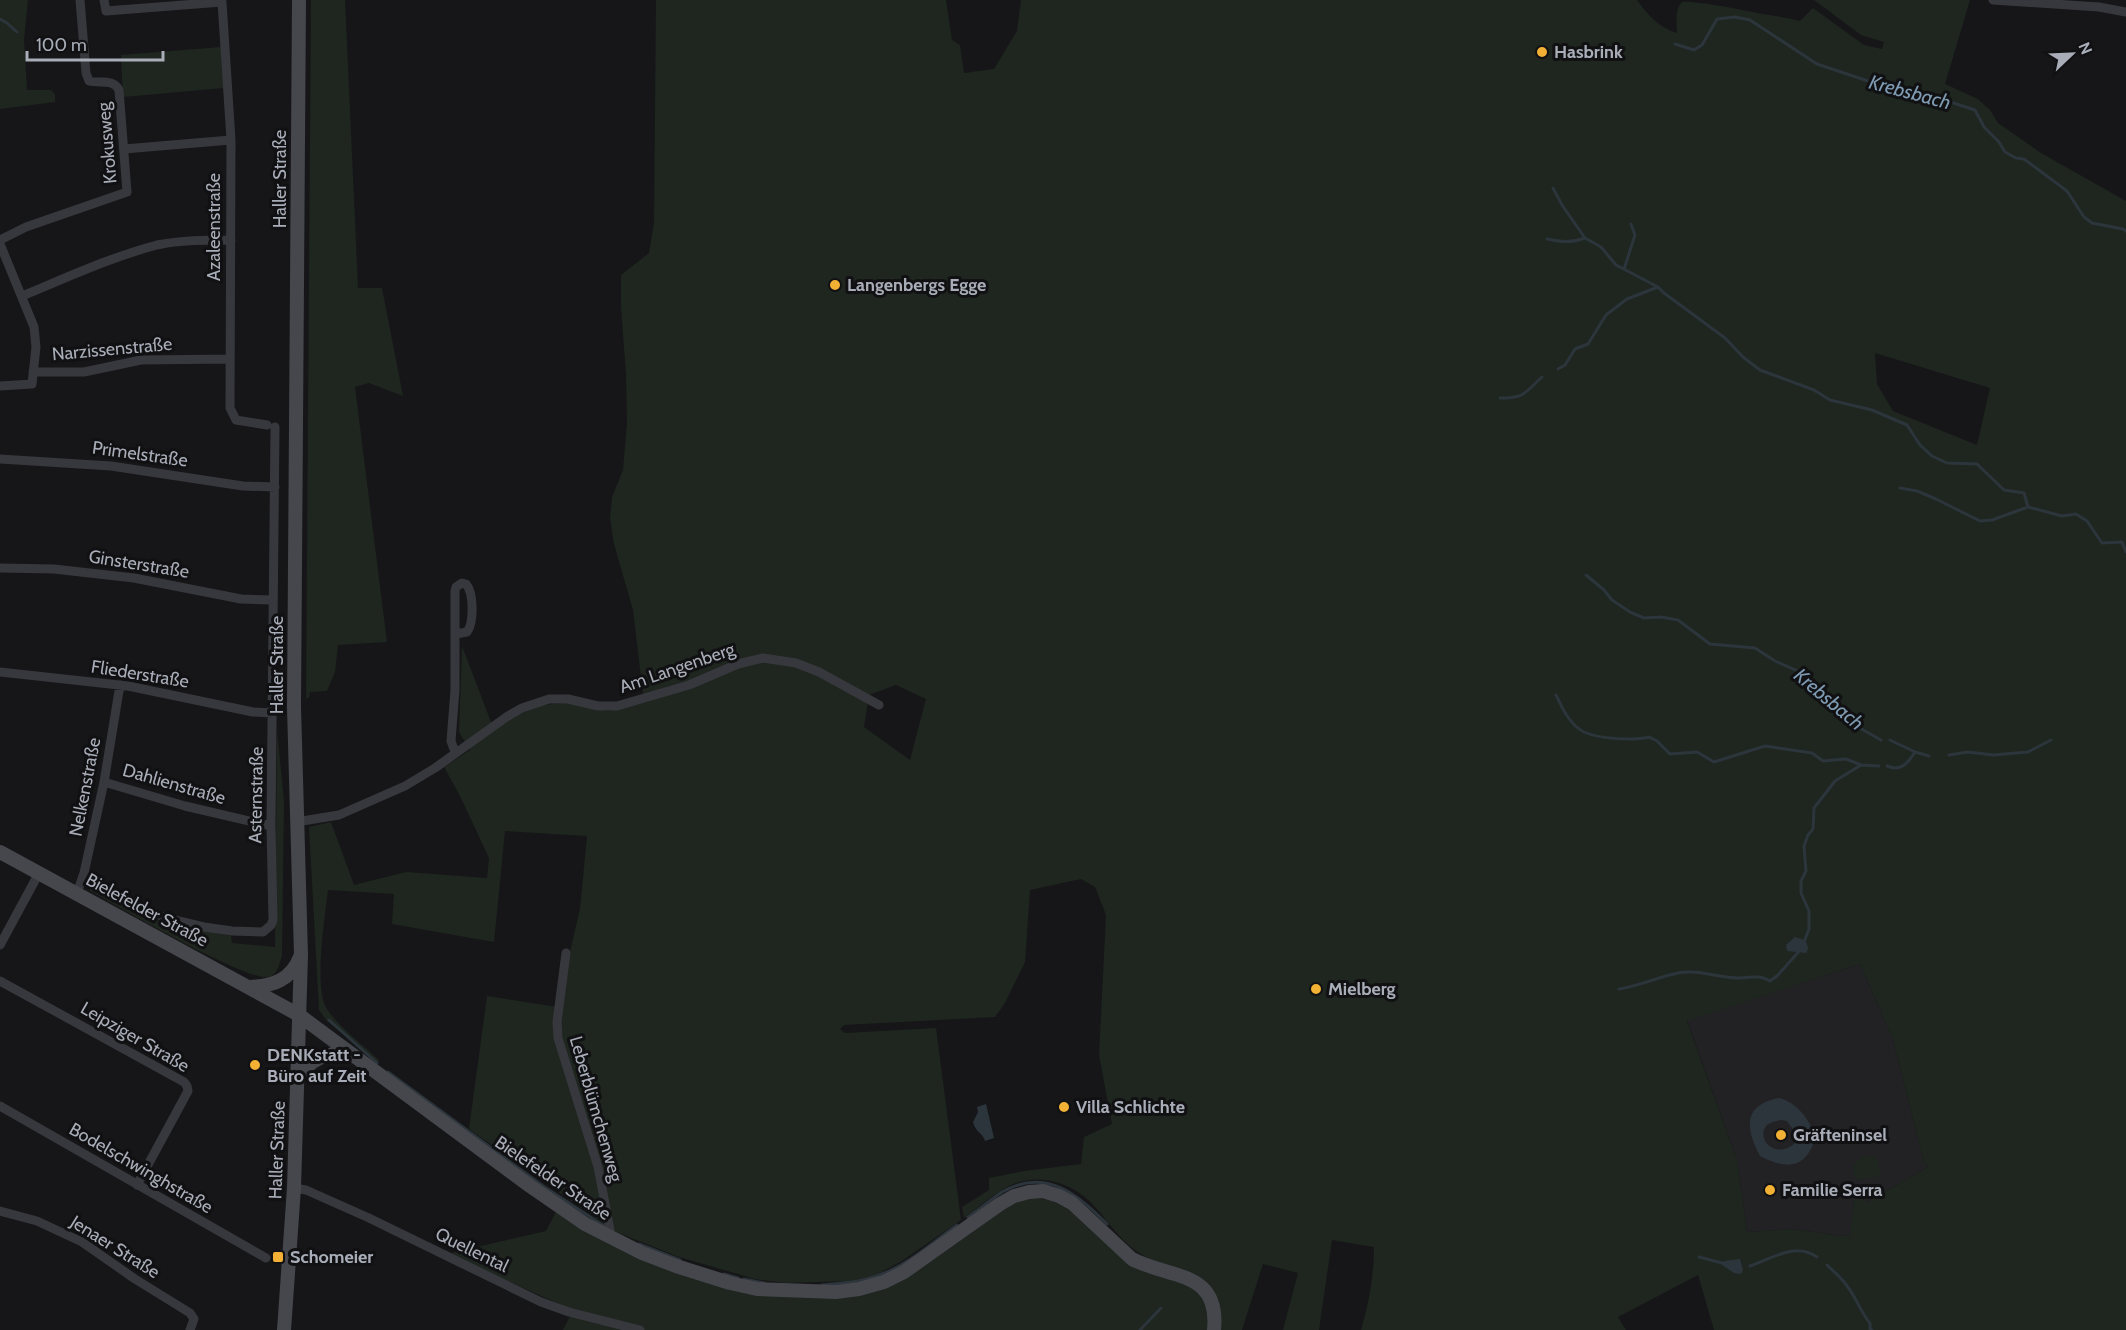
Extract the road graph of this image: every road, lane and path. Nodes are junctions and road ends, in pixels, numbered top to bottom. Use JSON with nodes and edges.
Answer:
{"nodes":[{"id":1,"x":80,"y":0,"type":"edge"},
{"id":2,"x":104,"y":0,"type":"edge"},
{"id":3,"x":299,"y":0,"type":"edge"},
{"id":4,"x":1993,"y":0,"type":"edge"},
{"id":5,"x":201,"y":2,"type":"edge"},
{"id":6,"x":2126,"y":12,"type":"edge"},
{"id":7,"x":231,"y":140,"type":"junction"},
{"id":8,"x":124,"y":149,"type":"junction"},
{"id":9,"x":0,"y":240,"type":"edge"},
{"id":10,"x":231,"y":240,"type":"junction"},
{"id":11,"x":0,"y":244,"type":"edge"},
{"id":12,"x":22,"y":296,"type":"junction"},
{"id":13,"x":230,"y":359,"type":"junction"},
{"id":14,"x":33,"y":372,"type":"junction"},
{"id":15,"x":0,"y":386,"type":"edge"},
{"id":16,"x":271,"y":426,"type":"joint"},
{"id":17,"x":0,"y":459,"type":"edge"},
{"id":18,"x":275,"y":487,"type":"junction"},
{"id":19,"x":0,"y":568,"type":"edge"},
{"id":20,"x":273,"y":600,"type":"junction"},
{"id":21,"x":456,"y":634,"type":"junction"},
{"id":22,"x":0,"y":672,"type":"edge"},
{"id":23,"x":120,"y":685,"type":"junction"},
{"id":24,"x":879,"y":705,"type":"dead end"},
{"id":25,"x":273,"y":713,"type":"junction"},
{"id":26,"x":455,"y":752,"type":"junction"},
{"id":27,"x":104,"y":782,"type":"junction"},
{"id":28,"x":296,"y":822,"type":"junction"},
{"id":29,"x":272,"y":826,"type":"junction"},
{"id":30,"x":0,"y":852,"type":"edge"},
{"id":31,"x":39,"y":873,"type":"junction"},
{"id":32,"x":84,"y":873,"type":"junction"},
{"id":33,"x":77,"y":893,"type":"junction"},
{"id":34,"x":0,"y":945,"type":"edge"},
{"id":35,"x":566,"y":953,"type":"dead end"},
{"id":36,"x":301,"y":955,"type":"junction"},
{"id":37,"x":0,"y":981,"type":"edge"},
{"id":38,"x":250,"y":987,"type":"junction"},
{"id":39,"x":299,"y":1015,"type":"junction"},
{"id":40,"x":348,"y":1052,"type":"junction"},
{"id":41,"x":298,"y":1079,"type":"junction"},
{"id":42,"x":0,"y":1106,"type":"edge"},
{"id":43,"x":137,"y":1185,"type":"junction"},
{"id":44,"x":294,"y":1188,"type":"junction"},
{"id":45,"x":0,"y":1211,"type":"edge"},
{"id":46,"x":608,"y":1237,"type":"junction"},
{"id":47,"x":266,"y":1258,"type":"dead end"},
{"id":48,"x":190,"y":1330,"type":"edge"},
{"id":49,"x":284,"y":1330,"type":"edge"},
{"id":50,"x":640,"y":1330,"type":"edge"},
{"id":51,"x":1214,"y":1330,"type":"edge"}],
"edges":[{"from":1,"to":8,"type":"street","name":"Krokusweg"},
{"from":2,"to":5,"type":"street"},
{"from":3,"to":28,"type":"main road","name":"Haller Straße"},
{"from":4,"to":6,"type":"street"},
{"from":5,"to":7,"type":"street","name":"Azaleenstraße"},
{"from":7,"to":8,"type":"street"},
{"from":7,"to":10,"type":"street","name":"Azaleenstraße"},
{"from":8,"to":9,"type":"street","name":"Krokusweg"},
{"from":10,"to":12,"type":"street"},
{"from":10,"to":13,"type":"street","name":"Azaleenstraße"},
{"from":11,"to":12,"type":"street"},
{"from":12,"to":14,"type":"street"},
{"from":13,"to":14,"type":"street","name":"Narzissenstraße"},
{"from":13,"to":16,"type":"street","name":"Azaleenstraße"},
{"from":14,"to":15,"type":"street"},
{"from":16,"to":18,"type":"street","name":"Asternstraße"},
{"from":17,"to":18,"type":"street","name":"Primelstraße"},
{"from":18,"to":20,"type":"street","name":"Asternstraße"},
{"from":19,"to":20,"type":"street","name":"Ginsterstraße"},
{"from":20,"to":25,"type":"street","name":"Asternstraße"},
{"from":21,"to":21,"type":"street"},
{"from":21,"to":26,"type":"street"},
{"from":22,"to":23,"type":"street","name":"Fliederstraße"},
{"from":23,"to":25,"type":"street","name":"Fliederstraße"},
{"from":23,"to":27,"type":"street","name":"Nelkenstraße"},
{"from":24,"to":26,"type":"street","name":"Am Langenberg"},
{"from":25,"to":29,"type":"street","name":"Asternstraße"},
{"from":26,"to":28,"type":"street","name":"Am Langenberg"},
{"from":27,"to":29,"type":"street","name":"Dahlienstraße"},
{"from":27,"to":32,"type":"street","name":"Nelkenstraße"},
{"from":28,"to":36,"type":"main road","name":"Haller Straße"},
{"from":29,"to":32,"type":"street","name":"Asternstraße"},
{"from":30,"to":31,"type":"main road","name":"Bielefelder Straße"},
{"from":31,"to":33,"type":"main road","name":"Bielefelder Straße"},
{"from":31,"to":34,"type":"street"},
{"from":32,"to":33,"type":"street","name":"Nelkenstraße"},
{"from":33,"to":38,"type":"main road","name":"Bielefelder Straße"},
{"from":35,"to":46,"type":"street","name":"Leberblümchenweg"},
{"from":36,"to":38,"type":"main road"},
{"from":36,"to":39,"type":"main road","name":"Haller Straße"},
{"from":37,"to":43,"type":"street","name":"Leipziger Straße"},
{"from":38,"to":39,"type":"main road","name":"Bielefelder Straße"},
{"from":39,"to":40,"type":"main road","name":"Bielefelder Straße"},
{"from":39,"to":41,"type":"main road","name":"Haller Straße"},
{"from":40,"to":41,"type":"main road"},
{"from":40,"to":46,"type":"main road","name":"Bielefelder Straße"},
{"from":41,"to":44,"type":"main road","name":"Haller Straße"},
{"from":42,"to":43,"type":"street","name":"Bodelschwinghstraße"},
{"from":43,"to":47,"type":"street","name":"Bodelschwinghstraße"},
{"from":44,"to":49,"type":"main road","name":"Haller Straße"},
{"from":44,"to":50,"type":"street","name":"Quellental"},
{"from":45,"to":48,"type":"street","name":"Jenaer Straße"},
{"from":46,"to":51,"type":"main road","name":"Bielefelder Straße"}]}
